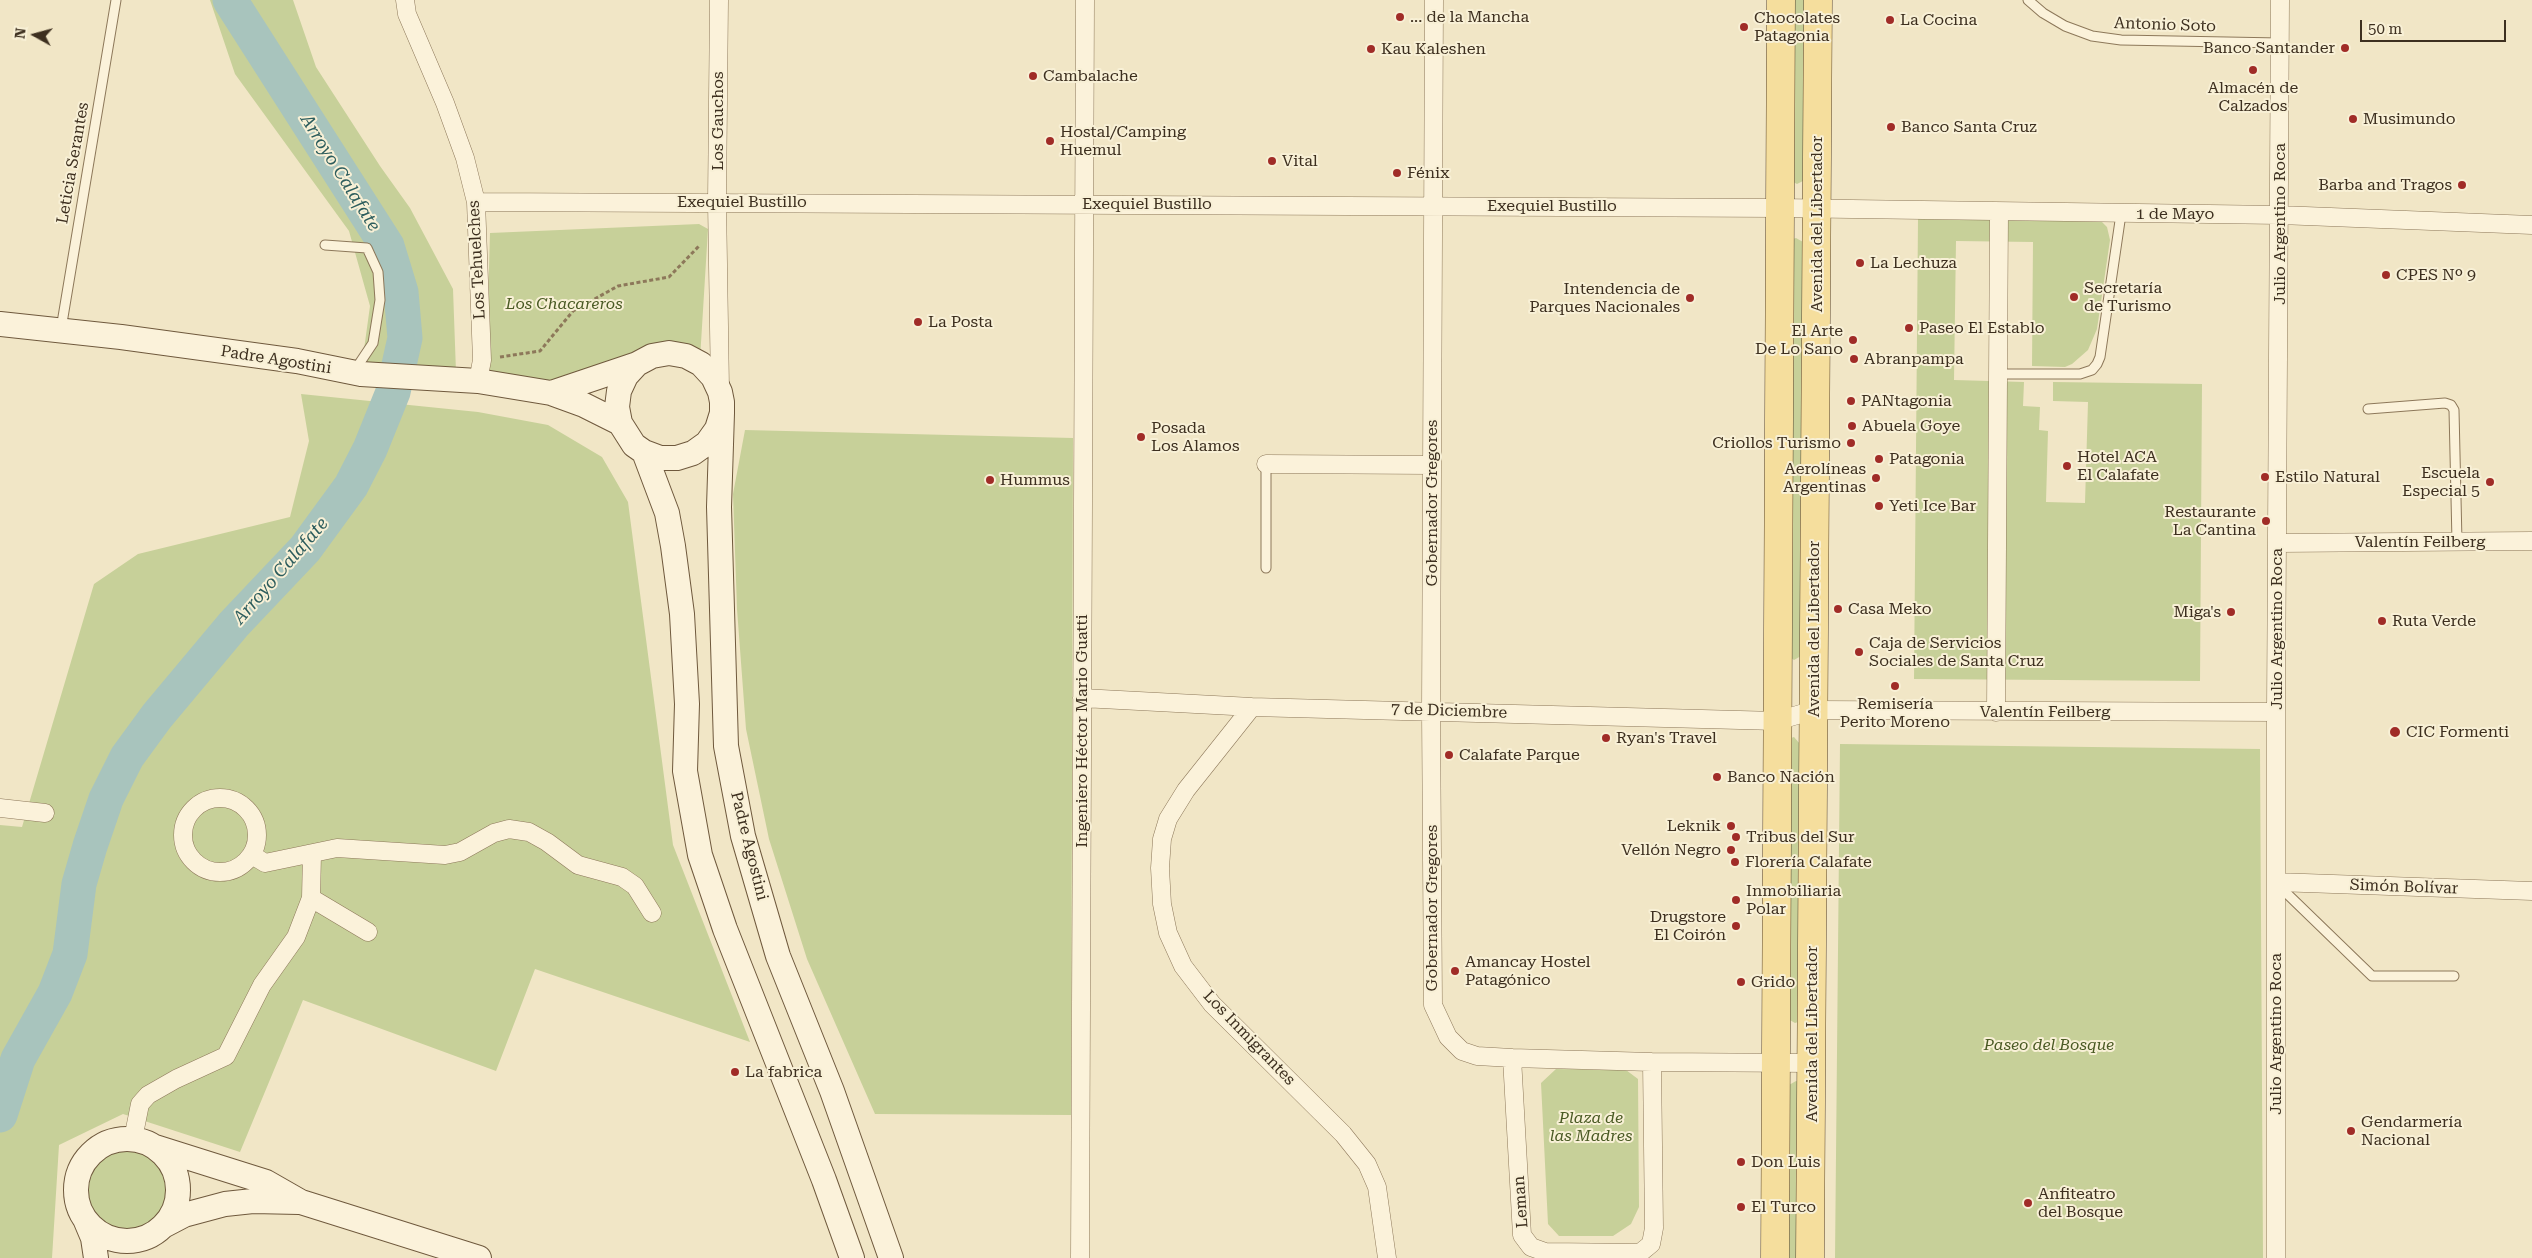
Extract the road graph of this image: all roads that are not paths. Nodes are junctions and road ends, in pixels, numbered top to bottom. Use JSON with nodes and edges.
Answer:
{"nodes":[{"id":1,"x":116,"y":0,"type":"edge"},
{"id":2,"x":405,"y":0,"type":"edge"},
{"id":3,"x":719,"y":0,"type":"edge"},
{"id":4,"x":1085,"y":0,"type":"edge"},
{"id":5,"x":1434,"y":0,"type":"edge"},
{"id":6,"x":1781,"y":0,"type":"edge"},
{"id":7,"x":1818,"y":0,"type":"edge"},
{"id":8,"x":2028,"y":0,"type":"edge"},
{"id":9,"x":2280,"y":0,"type":"edge"},
{"id":10,"x":2280,"y":43,"type":"junction"},
{"id":11,"x":476,"y":202,"type":"junction"},
{"id":12,"x":717,"y":202,"type":"junction"},
{"id":13,"x":1084,"y":204,"type":"junction"},
{"id":14,"x":1433,"y":206,"type":"junction"},
{"id":15,"x":1780,"y":208,"type":"junction"},
{"id":16,"x":1817,"y":208,"type":"junction"},
{"id":17,"x":1999,"y":212,"type":"junction"},
{"id":18,"x":2121,"y":214,"type":"junction"},
{"id":19,"x":2280,"y":215,"type":"junction"},
{"id":20,"x":2532,"y":225,"type":"edge"},
{"id":21,"x":324,"y":245,"type":"dead end"},
{"id":22,"x":0,"y":324,"type":"edge"},
{"id":23,"x":60,"y":332,"type":"junction"},
{"id":24,"x":637,"y":364,"type":"junction"},
{"id":25,"x":480,"y":370,"type":"junction"},
{"id":26,"x":357,"y":373,"type":"junction"},
{"id":27,"x":1998,"y":374,"type":"junction"},
{"id":28,"x":552,"y":393,"type":"junction"},
{"id":29,"x":721,"y":403,"type":"junction"},
{"id":30,"x":2368,"y":409,"type":"dead end"},
{"id":31,"x":620,"y":423,"type":"junction"},
{"id":32,"x":644,"y":452,"type":"junction"},
{"id":33,"x":1266,"y":464,"type":"joint"},
{"id":34,"x":1432,"y":465,"type":"junction"},
{"id":35,"x":2532,"y":541,"type":"edge"},
{"id":36,"x":2457,"y":542,"type":"junction"},
{"id":37,"x":2278,"y":543,"type":"junction"},
{"id":38,"x":1266,"y":568,"type":"dead end"},
{"id":39,"x":1082,"y":698,"type":"junction"},
{"id":40,"x":1252,"y":707,"type":"junction"},
{"id":41,"x":1430,"y":710,"type":"junction"},
{"id":42,"x":1814,"y":710,"type":"junction"},
{"id":43,"x":1996,"y":712,"type":"junction"},
{"id":44,"x":2276,"y":712,"type":"junction"},
{"id":45,"x":1777,"y":721,"type":"junction"},
{"id":46,"x":0,"y":808,"type":"edge"},
{"id":47,"x":45,"y":813,"type":"dead end"},
{"id":48,"x":252,"y":854,"type":"junction"},
{"id":49,"x":312,"y":854,"type":"junction"},
{"id":50,"x":2276,"y":882,"type":"junction"},
{"id":51,"x":2532,"y":891,"type":"edge"},
{"id":52,"x":311,"y":898,"type":"junction"},
{"id":53,"x":652,"y":913,"type":"dead end"},
{"id":54,"x":368,"y":932,"type":"dead end"},
{"id":55,"x":2454,"y":976,"type":"dead end"},
{"id":56,"x":1512,"y":1058,"type":"junction"},
{"id":57,"x":1652,"y":1062,"type":"junction"},
{"id":58,"x":1776,"y":1062,"type":"junction"},
{"id":59,"x":1812,"y":1063,"type":"junction"},
{"id":60,"x":144,"y":1143,"type":"junction"},
{"id":61,"x":301,"y":1202,"type":"junction"},
{"id":62,"x":84,"y":1217,"type":"junction"},
{"id":63,"x":156,"y":1231,"type":"junction"},
{"id":64,"x":96,"y":1258,"type":"edge"},
{"id":65,"x":136,"y":1258,"type":"edge"},
{"id":66,"x":479,"y":1258,"type":"edge"},
{"id":67,"x":852,"y":1258,"type":"edge"},
{"id":68,"x":891,"y":1258,"type":"edge"},
{"id":69,"x":1080,"y":1258,"type":"edge"},
{"id":70,"x":1387,"y":1258,"type":"edge"},
{"id":71,"x":1774,"y":1258,"type":"edge"},
{"id":72,"x":1810,"y":1258,"type":"edge"},
{"id":73,"x":2276,"y":1258,"type":"edge"}],
"edges":[{"from":1,"to":23,"type":"lane","name":"Leticia Serantes"},
{"from":2,"to":11,"type":"street","name":"Los Tehuelches"},
{"from":3,"to":12,"type":"street","name":"Los Gauchos"},
{"from":4,"to":13,"type":"street","name":"Ingeniero Héctor Mario Guatti"},
{"from":5,"to":14,"type":"street","name":"Gobernador Gregores"},
{"from":6,"to":15,"type":"main road"},
{"from":7,"to":16,"type":"main road","name":"Avenida del Libertador"},
{"from":8,"to":10,"type":"lane","name":"Antonio Soto"},
{"from":9,"to":10,"type":"street","name":"Julio Argentino Roca"},
{"from":10,"to":19,"type":"street","name":"Julio Argentino Roca"},
{"from":11,"to":12,"type":"street","name":"Exequiel Bustillo"},
{"from":11,"to":25,"type":"street","name":"Los Tehuelches"},
{"from":12,"to":13,"type":"street","name":"Exequiel Bustillo"},
{"from":12,"to":29,"type":"street","name":"Los Gauchos"},
{"from":13,"to":14,"type":"street","name":"Exequiel Bustillo"},
{"from":13,"to":39,"type":"street","name":"Ingeniero Héctor Mario Guatti"},
{"from":14,"to":15,"type":"street","name":"Exequiel Bustillo"},
{"from":14,"to":34,"type":"street","name":"Gobernador Gregores"},
{"from":15,"to":16,"type":"street","name":"Exequiel Bustillo"},
{"from":15,"to":45,"type":"main road"},
{"from":16,"to":17,"type":"street","name":"1 de Mayo"},
{"from":16,"to":42,"type":"main road","name":"Avenida del Libertador"},
{"from":17,"to":18,"type":"street","name":"1 de Mayo"},
{"from":17,"to":27,"type":"street"},
{"from":18,"to":19,"type":"street","name":"1 de Mayo"},
{"from":18,"to":27,"type":"lane"},
{"from":19,"to":20,"type":"street","name":"1 de Mayo"},
{"from":19,"to":37,"type":"street","name":"Julio Argentino Roca"},
{"from":21,"to":26,"type":"lane"},
{"from":22,"to":23,"type":"street","name":"Padre Agostini"},
{"from":23,"to":26,"type":"street","name":"Padre Agostini"},
{"from":24,"to":28,"type":"street","name":"Padre Agostini"},
{"from":24,"to":29,"type":"street"},
{"from":24,"to":31,"type":"street"},
{"from":25,"to":26,"type":"street","name":"Padre Agostini"},
{"from":25,"to":28,"type":"street","name":"Padre Agostini"},
{"from":27,"to":43,"type":"street"},
{"from":28,"to":31,"type":"street","name":"Padre Agostini"},
{"from":29,"to":32,"type":"street"},
{"from":29,"to":68,"type":"street","name":"Padre Agostini"},
{"from":30,"to":36,"type":"lane"},
{"from":31,"to":32,"type":"street"},
{"from":32,"to":67,"type":"street"},
{"from":33,"to":34,"type":"street"},
{"from":33,"to":38,"type":"lane"},
{"from":34,"to":41,"type":"street","name":"Gobernador Gregores"},
{"from":35,"to":36,"type":"street","name":"Valentín Feilberg"},
{"from":36,"to":37,"type":"street","name":"Valentín Feilberg"},
{"from":37,"to":44,"type":"street","name":"Julio Argentino Roca"},
{"from":39,"to":40,"type":"street","name":"7 de Diciembre"},
{"from":39,"to":69,"type":"street","name":"Ingeniero Héctor Mario Guatti"},
{"from":40,"to":41,"type":"street","name":"7 de Diciembre"},
{"from":40,"to":70,"type":"street","name":"Los Inmigrantes"},
{"from":41,"to":45,"type":"street","name":"7 de Diciembre"},
{"from":41,"to":56,"type":"street","name":"Gobernador Gregores"},
{"from":42,"to":43,"type":"street","name":"Valentín Feilberg"},
{"from":42,"to":45,"type":"street","name":"7 de Diciembre"},
{"from":42,"to":59,"type":"main road","name":"Avenida del Libertador"},
{"from":43,"to":44,"type":"street","name":"Valentín Feilberg"},
{"from":44,"to":50,"type":"street","name":"Julio Argentino Roca"},
{"from":45,"to":58,"type":"main road"},
{"from":46,"to":47,"type":"street"},
{"from":48,"to":48,"type":"street"},
{"from":48,"to":49,"type":"street"},
{"from":49,"to":52,"type":"street"},
{"from":49,"to":53,"type":"street"},
{"from":50,"to":51,"type":"street","name":"Simón Bolívar"},
{"from":50,"to":55,"type":"lane"},
{"from":50,"to":73,"type":"street","name":"Julio Argentino Roca"},
{"from":52,"to":54,"type":"street"},
{"from":52,"to":60,"type":"street"},
{"from":56,"to":57,"type":"street"},
{"from":56,"to":57,"type":"street","name":"Leman"},
{"from":57,"to":58,"type":"street"},
{"from":58,"to":59,"type":"street"},
{"from":58,"to":71,"type":"main road"},
{"from":59,"to":72,"type":"main road","name":"Avenida del Libertador"},
{"from":60,"to":61,"type":"street"},
{"from":60,"to":62,"type":"street"},
{"from":60,"to":63,"type":"street"},
{"from":61,"to":63,"type":"street"},
{"from":61,"to":66,"type":"street"},
{"from":62,"to":63,"type":"street"},
{"from":62,"to":64,"type":"street"},
{"from":63,"to":65,"type":"street"}]}
